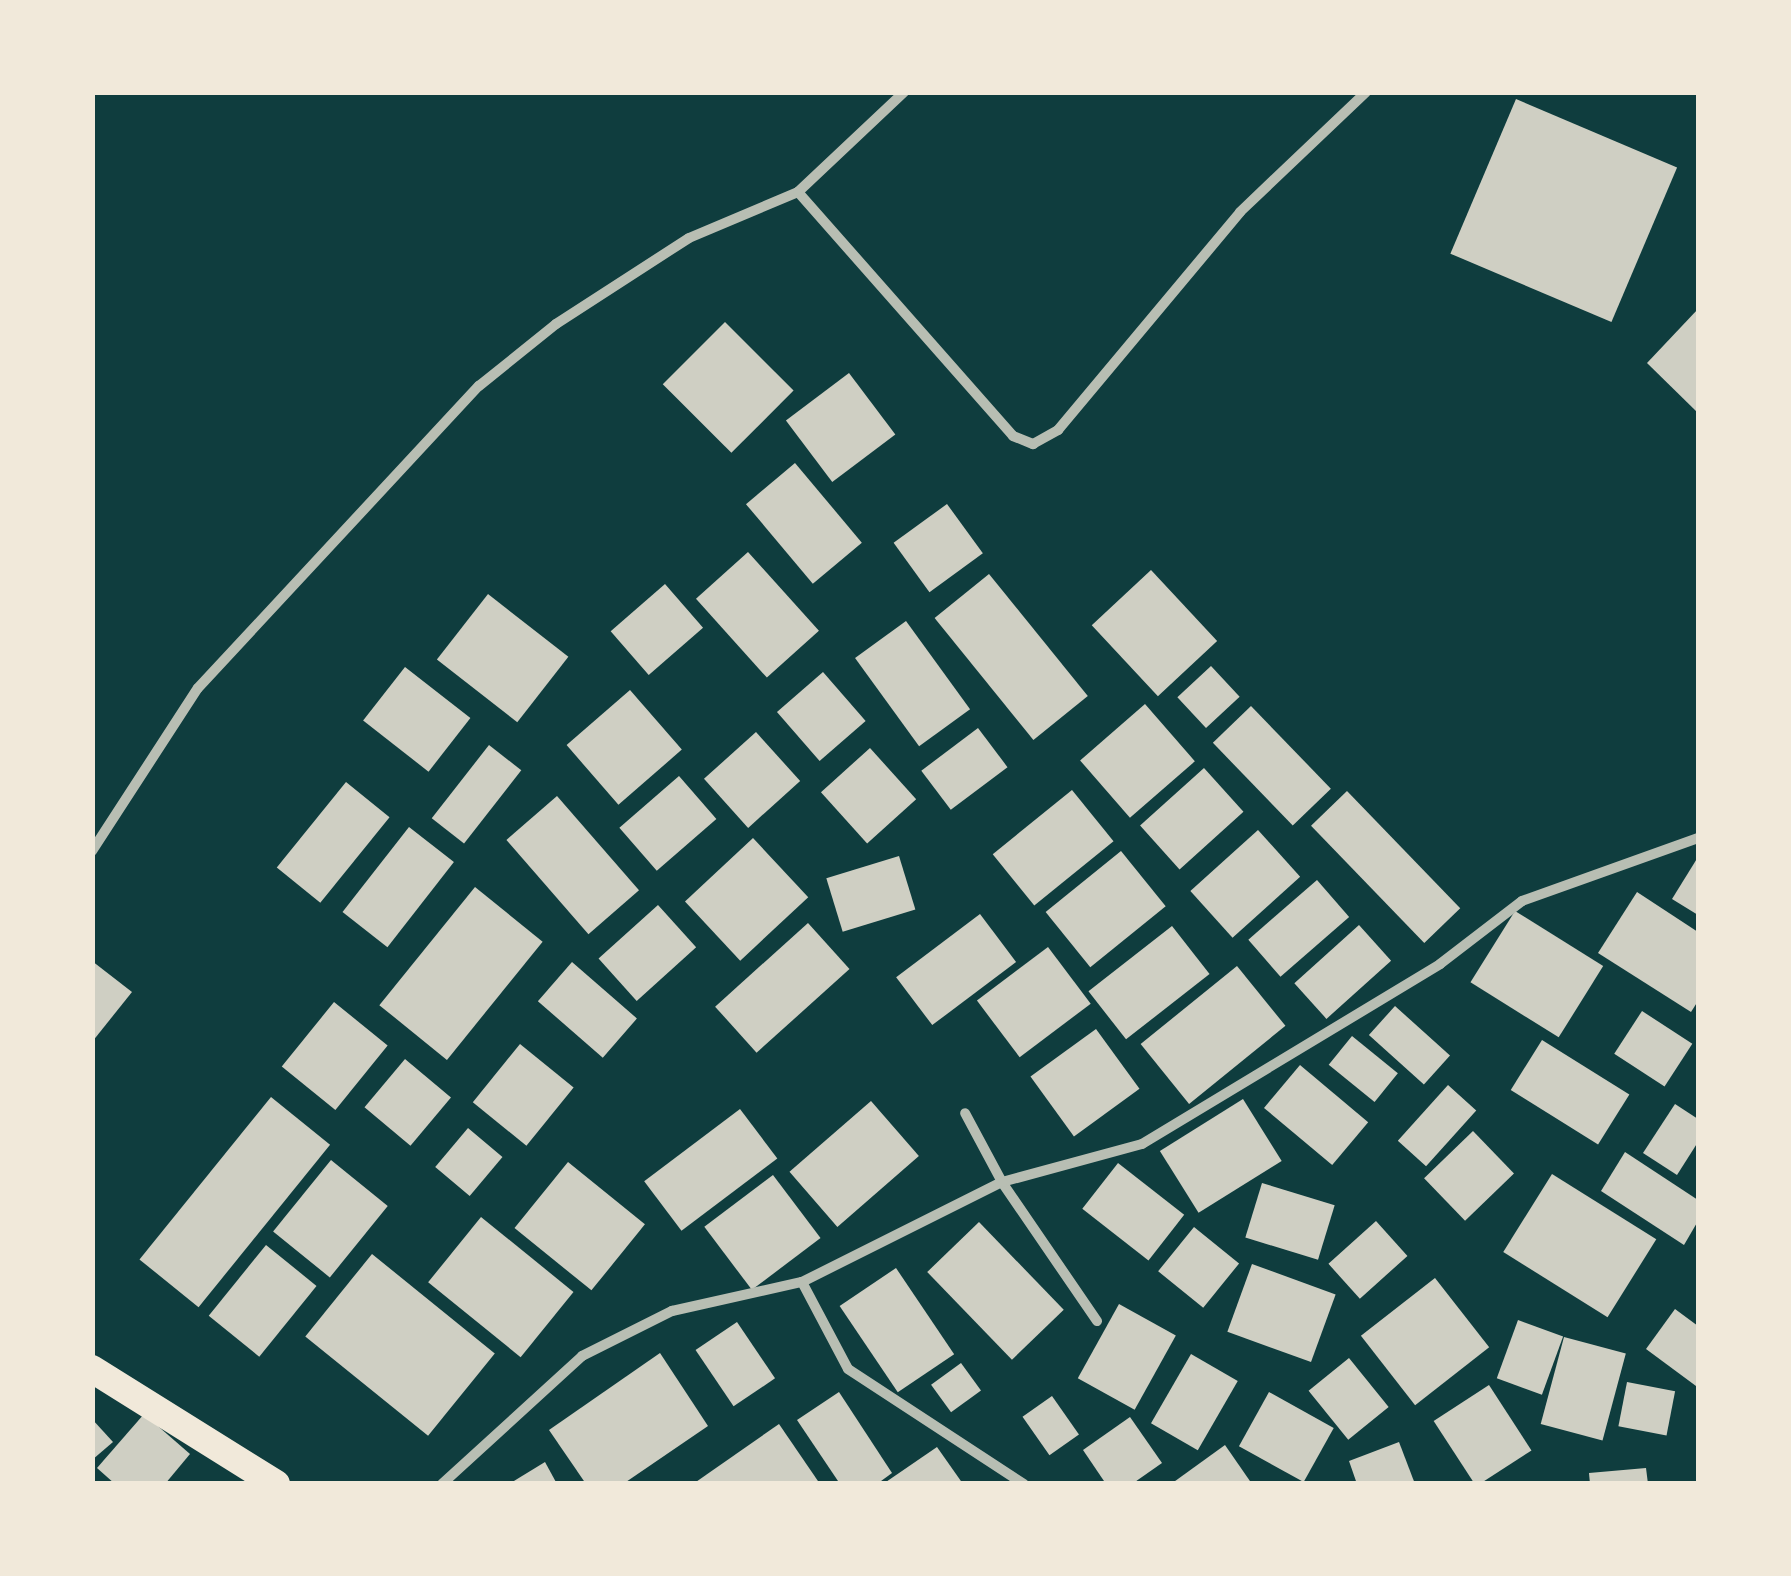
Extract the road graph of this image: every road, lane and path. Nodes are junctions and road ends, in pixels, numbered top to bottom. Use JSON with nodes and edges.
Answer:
{"nodes":[{"id":1,"x":904,"y":92,"type":"edge"},
{"id":2,"x":1366,"y":92,"type":"edge"},
{"id":3,"x":798,"y":192,"type":"junction"},
{"id":4,"x":1698,"y":838,"type":"edge"},
{"id":5,"x":92,"y":851,"type":"edge"},
{"id":6,"x":965,"y":1113,"type":"dead end"},
{"id":7,"x":1002,"y":1182,"type":"junction"},
{"id":8,"x":802,"y":1282,"type":"junction"},
{"id":9,"x":1098,"y":1321,"type":"dead end"},
{"id":10,"x":92,"y":1369,"type":"edge"},
{"id":11,"x":276,"y":1484,"type":"edge"},
{"id":12,"x":442,"y":1484,"type":"edge"},
{"id":13,"x":1024,"y":1484,"type":"edge"}],
"edges":[{"from":1,"to":3,"type":"street"},
{"from":2,"to":3,"type":"street"},
{"from":3,"to":5,"type":"street"},
{"from":4,"to":7,"type":"street"},
{"from":6,"to":7,"type":"street"},
{"from":7,"to":8,"type":"street"},
{"from":7,"to":9,"type":"street"},
{"from":8,"to":12,"type":"street"},
{"from":8,"to":13,"type":"street"},
{"from":10,"to":11,"type":"highway"}]}
